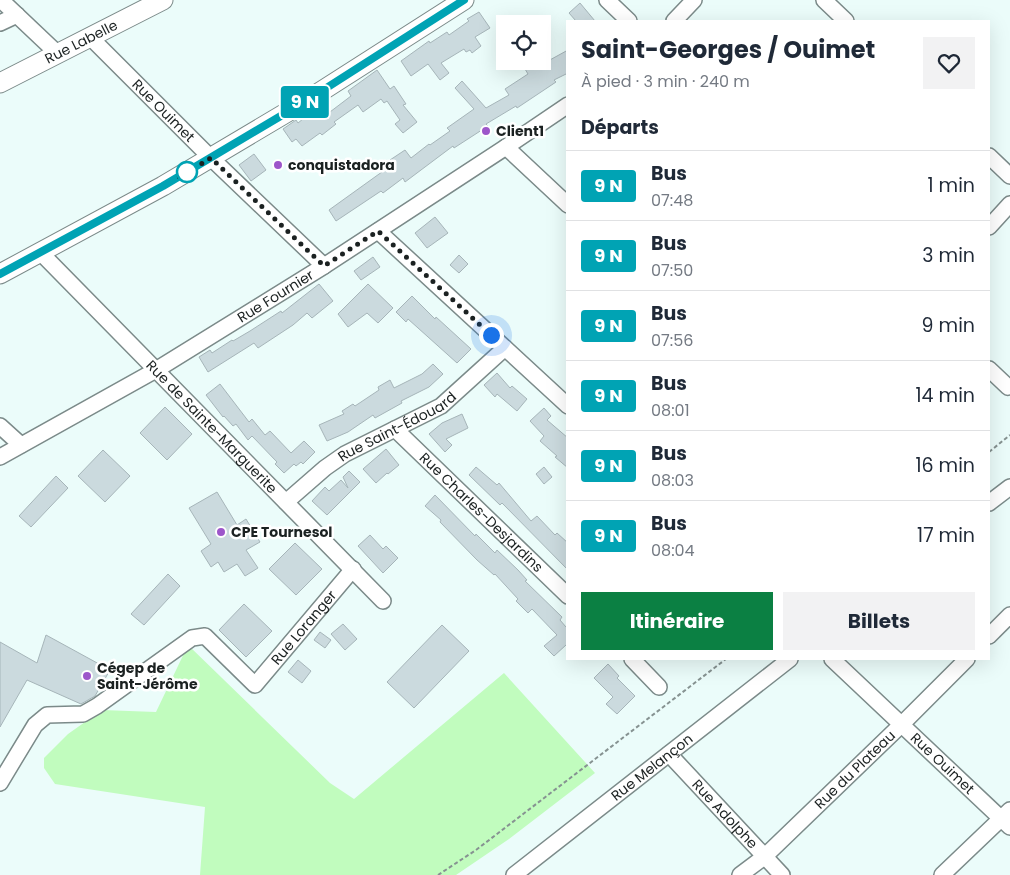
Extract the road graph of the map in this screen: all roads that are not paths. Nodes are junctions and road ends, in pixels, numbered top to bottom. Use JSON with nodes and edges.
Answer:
{"nodes":[{"id":1,"x":1,"y":0,"type":"edge"},
{"id":2,"x":163,"y":0,"type":"edge"},
{"id":3,"x":464,"y":0,"type":"edge"},
{"id":4,"x":607,"y":0,"type":"edge"},
{"id":5,"x":694,"y":0,"type":"edge"},
{"id":6,"x":824,"y":0,"type":"edge"},
{"id":7,"x":16,"y":15,"type":"junction"},
{"id":8,"x":628,"y":20,"type":"edge"},
{"id":9,"x":675,"y":20,"type":"edge"},
{"id":10,"x":845,"y":20,"type":"edge"},
{"id":11,"x":0,"y":23,"type":"edge"},
{"id":12,"x":90,"y":37,"type":"junction"},
{"id":13,"x":58,"y":54,"type":"junction"},
{"id":14,"x":0,"y":83,"type":"edge"},
{"id":15,"x":566,"y":106,"type":"edge"},
{"id":16,"x":506,"y":147,"type":"junction"},
{"id":17,"x":990,"y":157,"type":"edge"},
{"id":18,"x":211,"y":158,"type":"junction"},
{"id":19,"x":1010,"y":176,"type":"edge"},
{"id":20,"x":566,"y":203,"type":"edge"},
{"id":21,"x":1010,"y":204,"type":"edge"},
{"id":22,"x":990,"y":226,"type":"edge"},
{"id":23,"x":378,"y":231,"type":"junction"},
{"id":24,"x":40,"y":252,"type":"junction"},
{"id":25,"x":324,"y":266,"type":"junction"},
{"id":26,"x":0,"y":274,"type":"edge"},
{"id":27,"x":505,"y":348,"type":"junction"},
{"id":28,"x":990,"y":369,"type":"edge"},
{"id":29,"x":156,"y":370,"type":"junction"},
{"id":30,"x":1009,"y":386,"type":"edge"},
{"id":31,"x":566,"y":404,"type":"edge"},
{"id":32,"x":0,"y":426,"type":"edge"},
{"id":33,"x":396,"y":428,"type":"junction"},
{"id":34,"x":21,"y":445,"type":"junction"},
{"id":35,"x":0,"y":456,"type":"edge"},
{"id":36,"x":1010,"y":487,"type":"edge"},
{"id":37,"x":286,"y":502,"type":"junction"},
{"id":38,"x":990,"y":502,"type":"edge"},
{"id":39,"x":353,"y":569,"type":"junction"},
{"id":40,"x":566,"y":594,"type":"edge"},
{"id":41,"x":383,"y":601,"type":"dead end"},
{"id":42,"x":1010,"y":615,"type":"edge"},
{"id":43,"x":990,"y":635,"type":"edge"},
{"id":44,"x":635,"y":660,"type":"edge"},
{"id":45,"x":789,"y":660,"type":"edge"},
{"id":46,"x":833,"y":660,"type":"edge"},
{"id":47,"x":966,"y":660,"type":"edge"},
{"id":48,"x":659,"y":687,"type":"dead end"},
{"id":49,"x":901,"y":725,"type":"junction"},
{"id":50,"x":669,"y":754,"type":"junction"},
{"id":51,"x":0,"y":783,"type":"edge"},
{"id":52,"x":1007,"y":818,"type":"edge"},
{"id":53,"x":764,"y":857,"type":"junction"},
{"id":54,"x":514,"y":875,"type":"edge"},
{"id":55,"x":740,"y":875,"type":"edge"},
{"id":56,"x":782,"y":875,"type":"edge"},
{"id":57,"x":942,"y":875,"type":"edge"}],
"edges":[{"from":1,"to":7,"type":"street"},
{"from":2,"to":12,"type":"main road","name":"Rue Labelle"},
{"from":3,"to":18,"type":"main road"},
{"from":4,"to":8,"type":"street"},
{"from":5,"to":9,"type":"street"},
{"from":6,"to":10,"type":"street"},
{"from":7,"to":11,"type":"street"},
{"from":7,"to":13,"type":"street"},
{"from":12,"to":13,"type":"main road","name":"Rue Labelle"},
{"from":12,"to":18,"type":"street","name":"Rue Ouimet"},
{"from":13,"to":14,"type":"main road","name":"Rue Labelle"},
{"from":15,"to":16,"type":"street","name":"Rue Fournier"},
{"from":16,"to":20,"type":"street"},
{"from":16,"to":23,"type":"street","name":"Rue Fournier"},
{"from":17,"to":19,"type":"street"},
{"from":18,"to":24,"type":"main road"},
{"from":18,"to":25,"type":"street","name":"Rue Ouimet"},
{"from":21,"to":22,"type":"street"},
{"from":23,"to":25,"type":"street","name":"Rue Fournier"},
{"from":23,"to":27,"type":"street"},
{"from":24,"to":26,"type":"main road"},
{"from":24,"to":29,"type":"street","name":"Rue de Sainte-Marguerite"},
{"from":25,"to":29,"type":"street","name":"Rue Fournier"},
{"from":27,"to":31,"type":"street"},
{"from":27,"to":33,"type":"street","name":"Rue Saint-Édouard"},
{"from":28,"to":30,"type":"street"},
{"from":29,"to":34,"type":"street","name":"Rue Fournier"},
{"from":29,"to":37,"type":"street","name":"Rue de Sainte-Marguerite"},
{"from":32,"to":34,"type":"street"},
{"from":33,"to":37,"type":"street","name":"Rue Saint-Édouard"},
{"from":33,"to":40,"type":"street","name":"Rue Charles-Desjardins"},
{"from":34,"to":35,"type":"street","name":"Rue Fournier"},
{"from":36,"to":38,"type":"street"},
{"from":37,"to":39,"type":"street","name":"Rue de Sainte-Marguerite"},
{"from":39,"to":41,"type":"street","name":"Rue de Sainte-Marguerite"},
{"from":39,"to":51,"type":"street","name":"Rue Loranger"},
{"from":42,"to":43,"type":"street"},
{"from":44,"to":48,"type":"street"},
{"from":45,"to":50,"type":"street","name":"Rue Melançon"},
{"from":46,"to":49,"type":"street","name":"Rue Ouimet"},
{"from":47,"to":49,"type":"street","name":"Rue du Plateau"},
{"from":49,"to":52,"type":"street","name":"Rue Ouimet"},
{"from":49,"to":53,"type":"street","name":"Rue du Plateau"},
{"from":50,"to":53,"type":"street","name":"Rue Adolphe"},
{"from":50,"to":54,"type":"street","name":"Rue Melançon"},
{"from":52,"to":57,"type":"street"},
{"from":53,"to":55,"type":"street","name":"Rue du Plateau"},
{"from":53,"to":56,"type":"street","name":"Rue Adolphe"}]}
